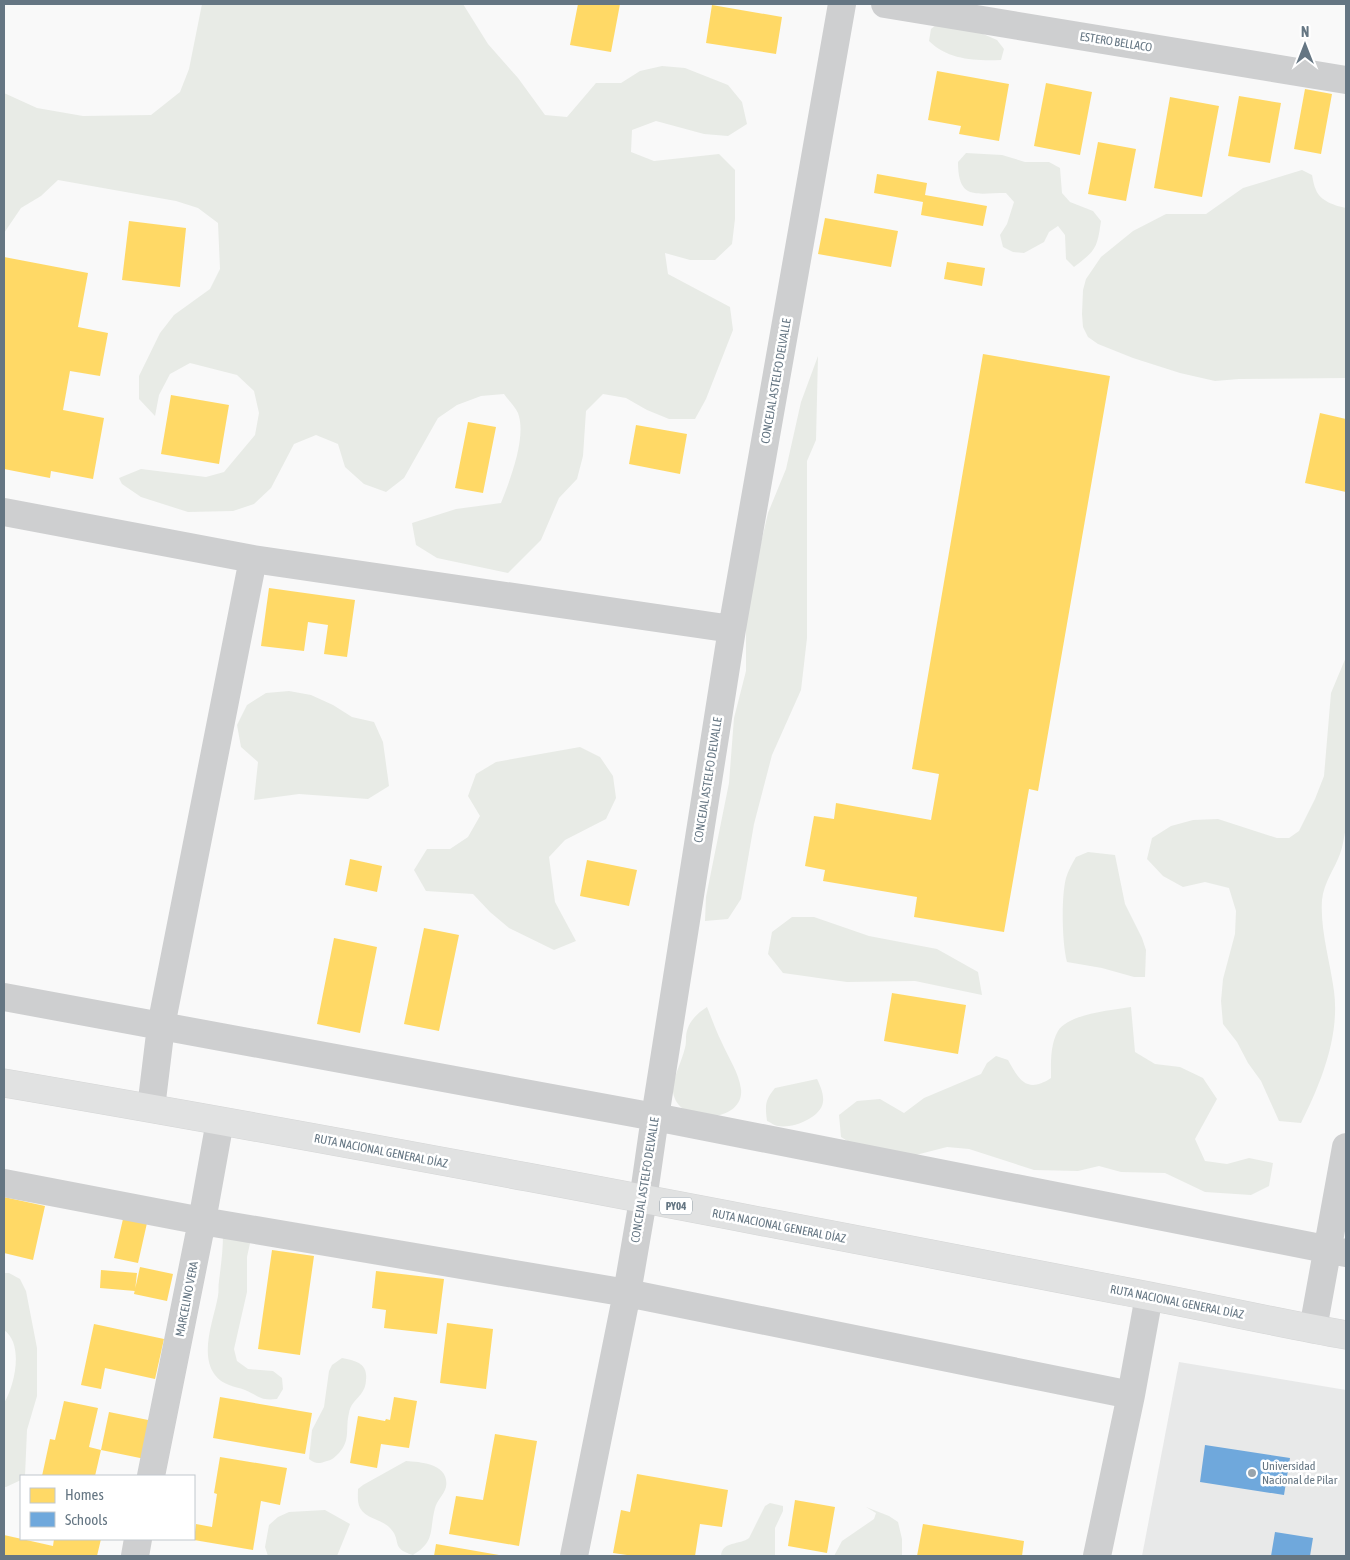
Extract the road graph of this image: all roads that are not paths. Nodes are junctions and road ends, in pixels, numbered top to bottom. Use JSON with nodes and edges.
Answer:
{"nodes":[{"id":1,"x":842,"y":4,"type":"edge"},
{"id":2,"x":885,"y":4,"type":"edge"},
{"id":3,"x":1346,"y":80,"type":"edge"},
{"id":4,"x":4,"y":512,"type":"edge"},
{"id":5,"x":253,"y":559,"type":"junction"},
{"id":6,"x":732,"y":628,"type":"junction"},
{"id":7,"x":4,"y":997,"type":"edge"},
{"id":8,"x":161,"y":1026,"type":"junction"},
{"id":9,"x":4,"y":1083,"type":"edge"},
{"id":10,"x":151,"y":1108,"type":"junction"},
{"id":11,"x":654,"y":1117,"type":"junction"},
{"id":12,"x":220,"y":1121,"type":"junction"},
{"id":13,"x":1346,"y":1147,"type":"edge"},
{"id":14,"x":4,"y":1184,"type":"edge"},
{"id":15,"x":643,"y":1200,"type":"junction"},
{"id":16,"x":202,"y":1220,"type":"junction"},
{"id":17,"x":1337,"y":1252,"type":"edge"},
{"id":18,"x":627,"y":1293,"type":"junction"},
{"id":19,"x":1149,"y":1296,"type":"junction"},
{"id":20,"x":1313,"y":1329,"type":"junction"},
{"id":21,"x":1346,"y":1335,"type":"edge"},
{"id":22,"x":1131,"y":1395,"type":"junction"},
{"id":23,"x":151,"y":1475,"type":"edge"},
{"id":24,"x":138,"y":1540,"type":"edge"},
{"id":25,"x":135,"y":1556,"type":"edge"},
{"id":26,"x":574,"y":1556,"type":"edge"},
{"id":27,"x":1097,"y":1556,"type":"edge"}],
"edges":[{"from":1,"to":6,"type":"street","name":"CONCEJAL ASTELFO DELVALLE"},
{"from":2,"to":3,"type":"street","name":"ESTERO BELLACO"},
{"from":4,"to":5,"type":"street"},
{"from":5,"to":6,"type":"street"},
{"from":5,"to":8,"type":"street"},
{"from":6,"to":11,"type":"street","name":"CONCEJAL ASTELFO DELVALLE"},
{"from":7,"to":8,"type":"street"},
{"from":8,"to":10,"type":"street"},
{"from":8,"to":11,"type":"street"},
{"from":9,"to":10,"type":"highway","name":"RUTA NACIONAL GENERAL DÍAZ","number":"PY04"},
{"from":10,"to":12,"type":"highway","name":"RUTA NACIONAL GENERAL DÍAZ","number":"PY04"},
{"from":11,"to":15,"type":"street","name":"CONCEJAL ASTELFO DELVALLE"},
{"from":11,"to":17,"type":"street"},
{"from":12,"to":15,"type":"highway","name":"RUTA NACIONAL GENERAL DÍAZ","number":"PY04"},
{"from":12,"to":16,"type":"street","name":"MARCELINO VERA"},
{"from":13,"to":17,"type":"street"},
{"from":14,"to":16,"type":"street"},
{"from":15,"to":18,"type":"street","name":"CONCEJAL ASTELFO DELVALLE"},
{"from":15,"to":19,"type":"highway","name":"RUTA NACIONAL GENERAL DÍAZ","number":"PY04"},
{"from":16,"to":18,"type":"street"},
{"from":16,"to":23,"type":"street","name":"MARCELINO VERA"},
{"from":17,"to":20,"type":"street"},
{"from":18,"to":22,"type":"street"},
{"from":18,"to":26,"type":"street","name":"CONCEJAL ASTELFO DELVALLE"},
{"from":19,"to":20,"type":"highway","name":"RUTA NACIONAL GENERAL DÍAZ","number":"PY04"},
{"from":19,"to":22,"type":"street"},
{"from":20,"to":21,"type":"highway","name":"RUTA NACIONAL GENERAL DÍAZ","number":"PY04"},
{"from":22,"to":27,"type":"street"},
{"from":24,"to":25,"type":"street"}]}
